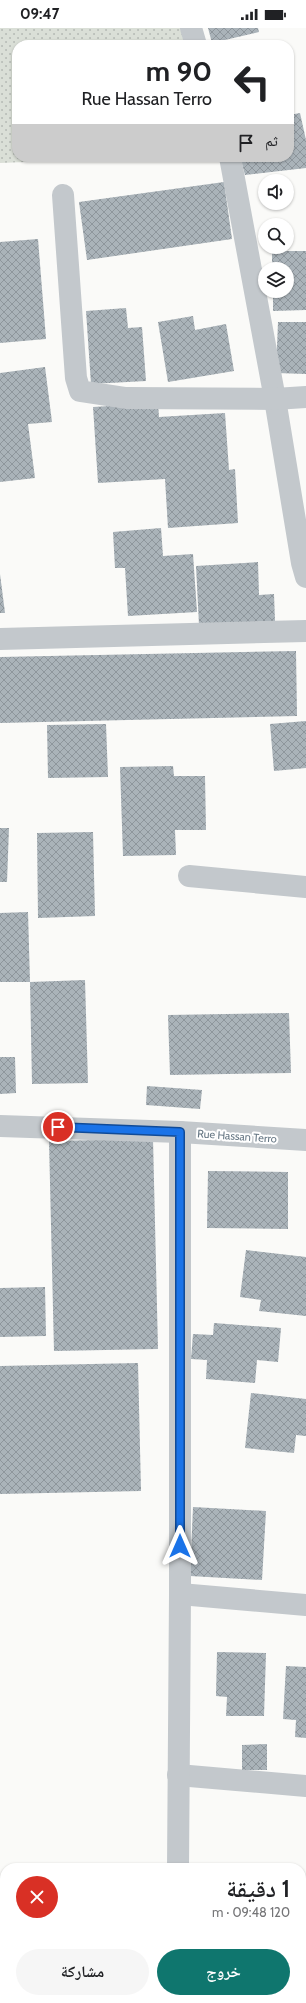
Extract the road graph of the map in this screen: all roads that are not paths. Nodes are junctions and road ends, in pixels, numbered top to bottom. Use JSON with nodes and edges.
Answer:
{"nodes":[{"id":1,"x":191,"y":28,"type":"edge"},
{"id":2,"x":195,"y":40,"type":"edge"},
{"id":3,"x":231,"y":162,"type":"edge"},
{"id":4,"x":64,"y":195,"type":"dead end"},
{"id":5,"x":306,"y":396,"type":"edge"},
{"id":6,"x":275,"y":399,"type":"junction"},
{"id":7,"x":305,"y":568,"type":"edge"},
{"id":8,"x":306,"y":631,"type":"edge"},
{"id":9,"x":0,"y":639,"type":"edge"},
{"id":10,"x":189,"y":876,"type":"dead end"},
{"id":11,"x":306,"y":887,"type":"edge"},
{"id":12,"x":0,"y":1126,"type":"edge"},
{"id":13,"x":180,"y":1132,"type":"junction"},
{"id":14,"x":306,"y":1140,"type":"edge"},
{"id":15,"x":180,"y":1594,"type":"junction"},
{"id":16,"x":306,"y":1605,"type":"edge"},
{"id":17,"x":178,"y":1775,"type":"junction"},
{"id":18,"x":306,"y":1786,"type":"edge"},
{"id":19,"x":178,"y":1863,"type":"edge"}],
"edges":[{"from":1,"to":2,"type":"street"},
{"from":3,"to":6,"type":"street"},
{"from":4,"to":6,"type":"street"},
{"from":5,"to":6,"type":"street"},
{"from":6,"to":7,"type":"street"},
{"from":8,"to":9,"type":"street"},
{"from":10,"to":11,"type":"street"},
{"from":12,"to":13,"type":"street","name":"Rue Hassan Terro"},
{"from":13,"to":14,"type":"street","name":"Rue Hassan Terro"},
{"from":13,"to":15,"type":"street"},
{"from":15,"to":16,"type":"street"},
{"from":15,"to":17,"type":"street"},
{"from":17,"to":18,"type":"street"},
{"from":17,"to":19,"type":"street"}]}
